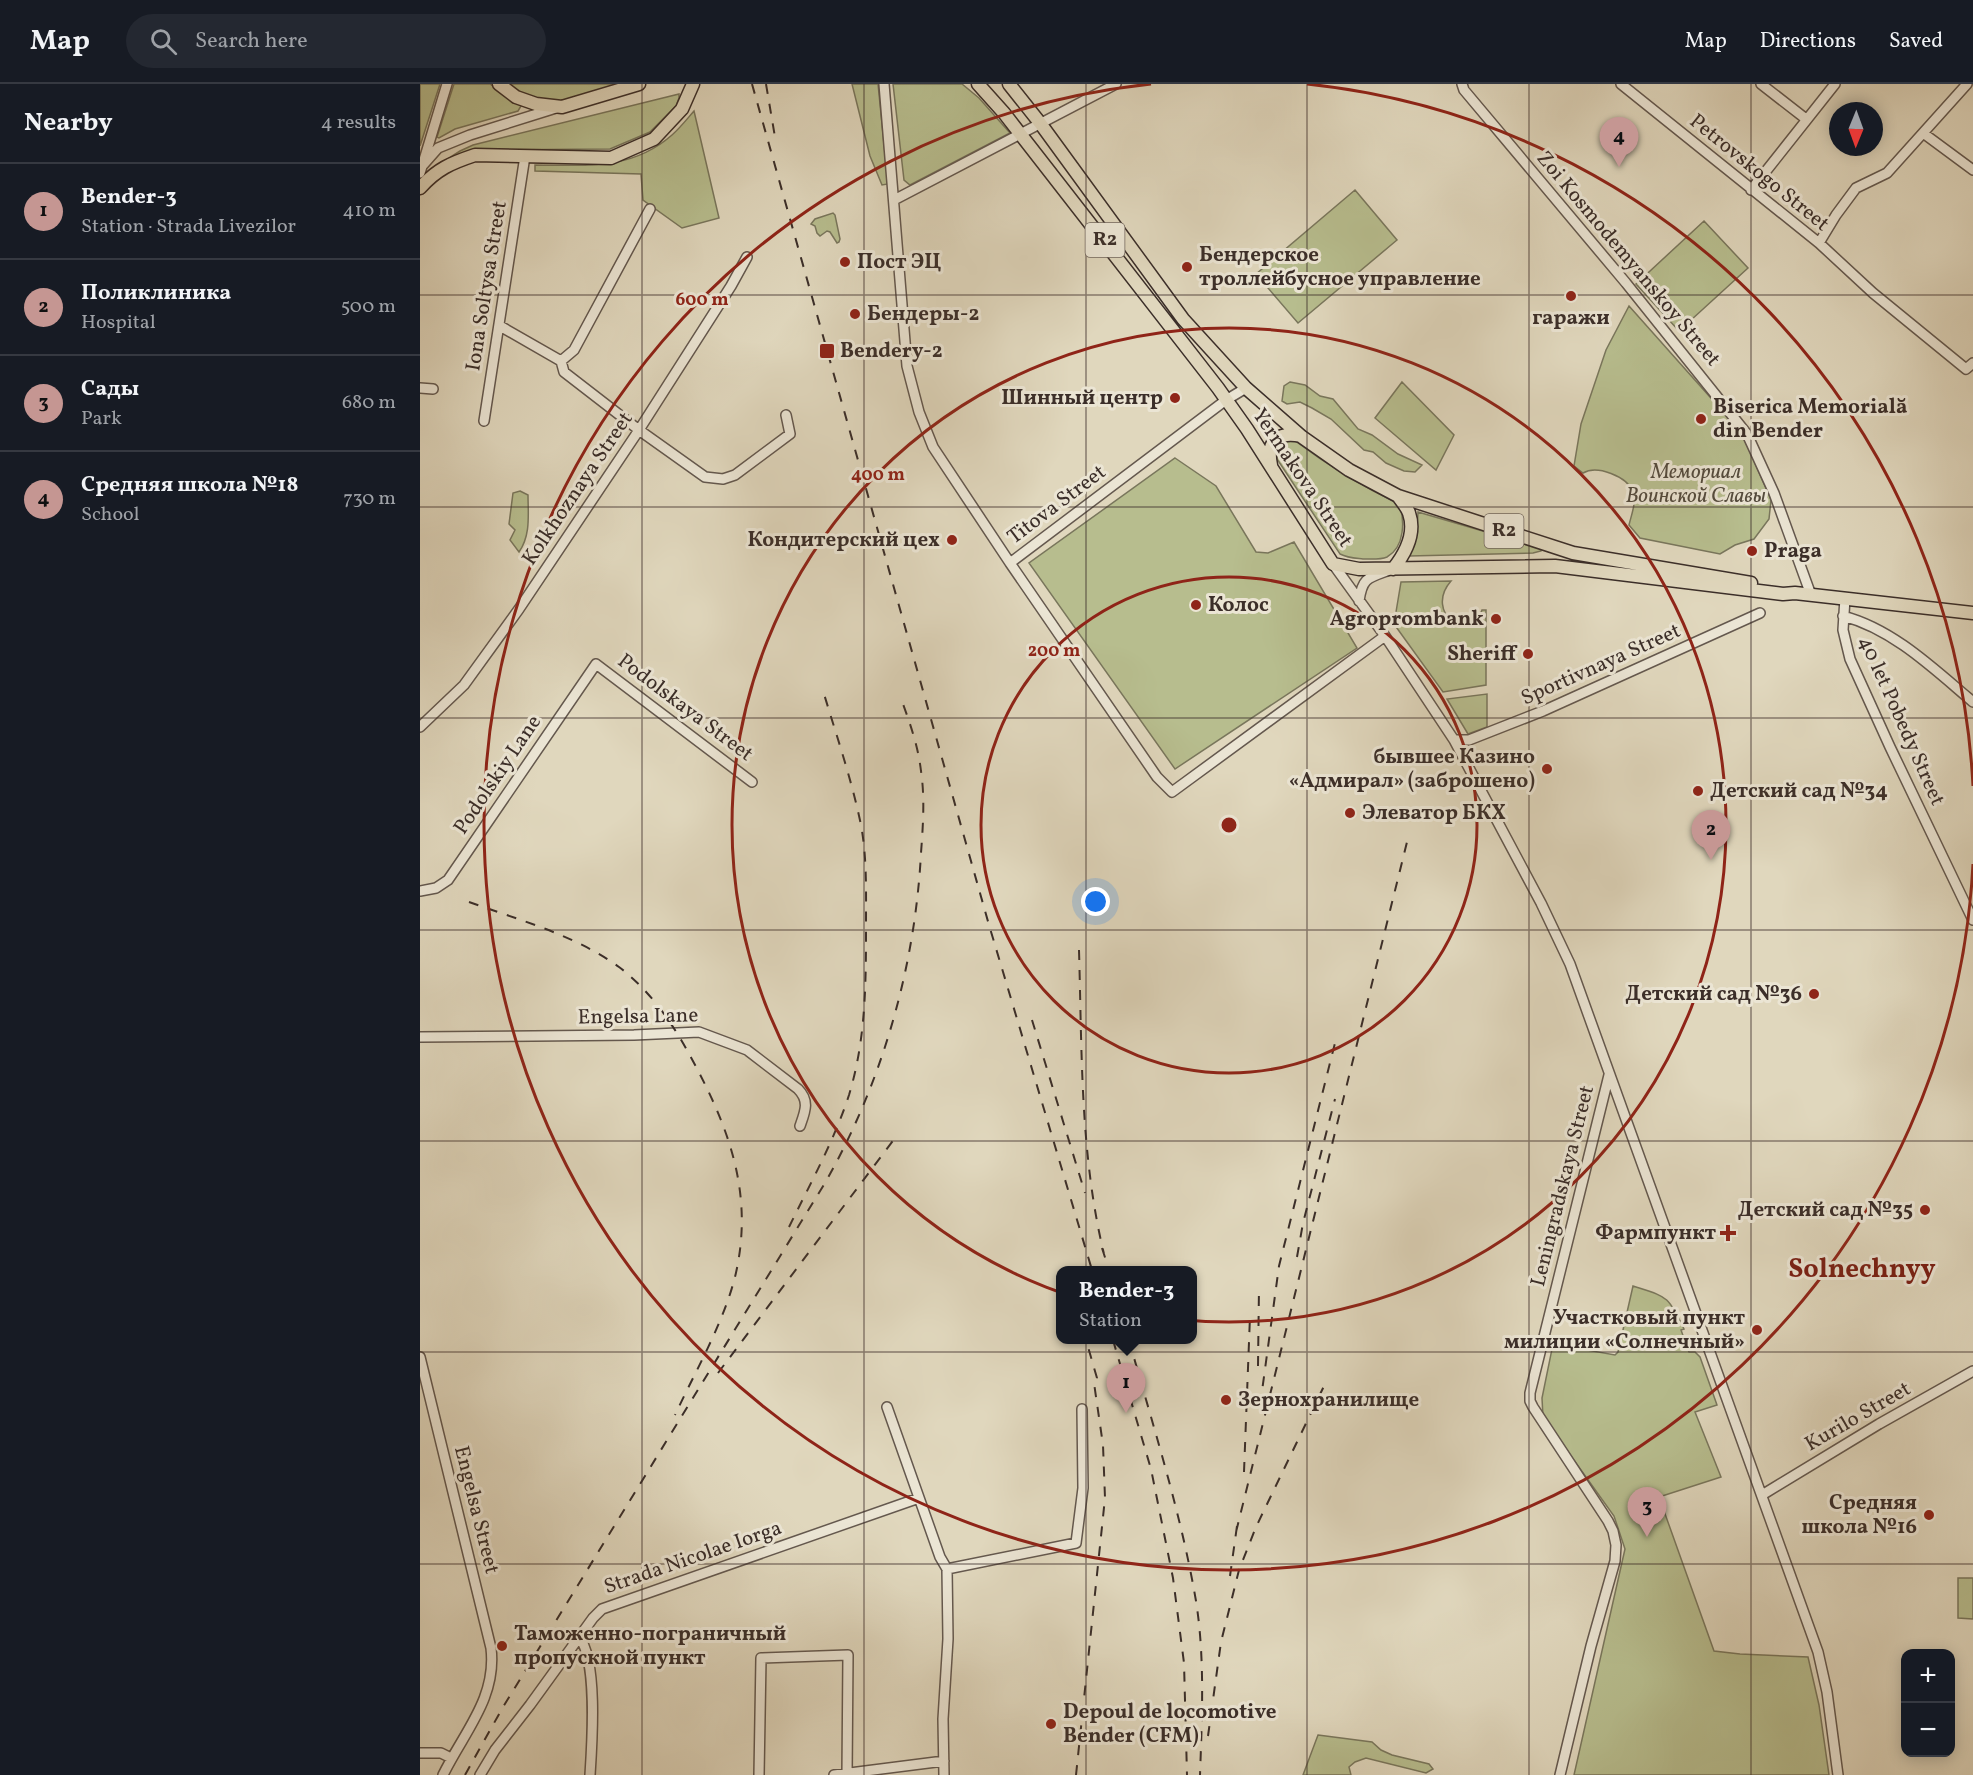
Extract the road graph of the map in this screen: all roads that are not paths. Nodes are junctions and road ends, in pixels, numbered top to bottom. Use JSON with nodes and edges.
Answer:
{"nodes":[{"id":1,"x":447,"y":84,"type":"edge"},
{"id":2,"x":499,"y":84,"type":"edge"},
{"id":3,"x":639,"y":84,"type":"edge"},
{"id":4,"x":693,"y":84,"type":"edge"},
{"id":5,"x":884,"y":84,"type":"edge"},
{"id":6,"x":978,"y":84,"type":"edge"},
{"id":7,"x":1009,"y":84,"type":"edge"},
{"id":8,"x":1116,"y":84,"type":"edge"},
{"id":9,"x":1462,"y":84,"type":"edge"},
{"id":10,"x":1621,"y":84,"type":"edge"},
{"id":11,"x":1761,"y":84,"type":"edge"},
{"id":12,"x":1835,"y":84,"type":"edge"},
{"id":13,"x":1967,"y":84,"type":"edge"},
{"id":14,"x":562,"y":107,"type":"junction"},
{"id":15,"x":1806,"y":119,"type":"junction"},
{"id":16,"x":1040,"y":123,"type":"junction"},
{"id":17,"x":1021,"y":133,"type":"junction"},
{"id":18,"x":1923,"y":133,"type":"junction"},
{"id":19,"x":525,"y":156,"type":"junction"},
{"id":20,"x":421,"y":169,"type":"edge"},
{"id":21,"x":1973,"y":170,"type":"edge"},
{"id":22,"x":420,"y":188,"type":"edge"},
{"id":23,"x":1751,"y":190,"type":"junction"},
{"id":24,"x":894,"y":200,"type":"junction"},
{"id":25,"x":650,"y":209,"type":"dead end"},
{"id":26,"x":1819,"y":243,"type":"junction"},
{"id":27,"x":747,"y":257,"type":"dead end"},
{"id":28,"x":500,"y":326,"type":"junction"},
{"id":29,"x":561,"y":361,"type":"junction"},
{"id":30,"x":1970,"y":366,"type":"edge"},
{"id":31,"x":420,"y":388,"type":"edge"},
{"id":32,"x":1246,"y":388,"type":"junction"},
{"id":33,"x":433,"y":390,"type":"dead end"},
{"id":34,"x":1226,"y":400,"type":"junction"},
{"id":35,"x":786,"y":415,"type":"dead end"},
{"id":36,"x":484,"y":421,"type":"dead end"},
{"id":37,"x":639,"y":430,"type":"junction"},
{"id":38,"x":1302,"y":436,"type":"junction"},
{"id":39,"x":1272,"y":470,"type":"junction"},
{"id":40,"x":1398,"y":496,"type":"junction"},
{"id":41,"x":1010,"y":563,"type":"junction"},
{"id":42,"x":1334,"y":564,"type":"junction"},
{"id":43,"x":1393,"y":569,"type":"junction"},
{"id":44,"x":1795,"y":593,"type":"junction"},
{"id":45,"x":1812,"y":595,"type":"junction"},
{"id":46,"x":1845,"y":598,"type":"junction"},
{"id":47,"x":1359,"y":601,"type":"junction"},
{"id":48,"x":1760,"y":613,"type":"dead end"},
{"id":49,"x":1973,"y":613,"type":"edge"},
{"id":50,"x":1843,"y":616,"type":"junction"},
{"id":51,"x":1385,"y":636,"type":"junction"},
{"id":52,"x":596,"y":664,"type":"joint"},
{"id":53,"x":1973,"y":702,"type":"edge"},
{"id":54,"x":420,"y":727,"type":"edge"},
{"id":55,"x":1454,"y":740,"type":"junction"},
{"id":56,"x":752,"y":782,"type":"dead end"},
{"id":57,"x":420,"y":891,"type":"edge"},
{"id":58,"x":1973,"y":920,"type":"edge"},
{"id":59,"x":420,"y":1037,"type":"edge"},
{"id":60,"x":1609,"y":1075,"type":"junction"},
{"id":61,"x":800,"y":1126,"type":"dead end"},
{"id":62,"x":420,"y":1359,"type":"edge"},
{"id":63,"x":1973,"y":1371,"type":"edge"},
{"id":64,"x":888,"y":1407,"type":"dead end"},
{"id":65,"x":1082,"y":1409,"type":"dead end"},
{"id":66,"x":1762,"y":1495,"type":"junction"},
{"id":67,"x":919,"y":1498,"type":"junction"},
{"id":68,"x":947,"y":1569,"type":"junction"},
{"id":69,"x":579,"y":1637,"type":"junction"},
{"id":70,"x":420,"y":1753,"type":"edge"},
{"id":71,"x":451,"y":1758,"type":"junction"},
{"id":72,"x":944,"y":1761,"type":"junction"},
{"id":73,"x":481,"y":1773,"type":"edge"},
{"id":74,"x":847,"y":1774,"type":"edge"},
{"id":75,"x":443,"y":1775,"type":"edge"},
{"id":76,"x":590,"y":1775,"type":"edge"},
{"id":77,"x":759,"y":1775,"type":"edge"},
{"id":78,"x":834,"y":1775,"type":"edge"},
{"id":79,"x":944,"y":1775,"type":"edge"},
{"id":80,"x":1560,"y":1775,"type":"edge"},
{"id":81,"x":1838,"y":1775,"type":"edge"}],
"edges":[{"from":1,"to":20,"type":"street"},
{"from":2,"to":14,"type":"main road"},
{"from":3,"to":14,"type":"main road"},
{"from":4,"to":19,"type":"main road"},
{"from":5,"to":24,"type":"street"},
{"from":6,"to":17,"type":"main road","number":"R2"},
{"from":7,"to":16,"type":"main road","number":"R2"},
{"from":8,"to":16,"type":"street"},
{"from":9,"to":45,"type":"street","name":"Zoi Kosmodemyanskoy Street"},
{"from":10,"to":23,"type":"street","name":"Petrovskogo Street"},
{"from":11,"to":15,"type":"street"},
{"from":12,"to":15,"type":"street"},
{"from":13,"to":18,"type":"street"},
{"from":14,"to":20,"type":"street"},
{"from":15,"to":23,"type":"street"},
{"from":16,"to":17,"type":"street"},
{"from":16,"to":32,"type":"main road","name":"Yermakova Street","number":"R2"},
{"from":17,"to":24,"type":"street"},
{"from":17,"to":34,"type":"main road","name":"Yermakova Street","number":"R2"},
{"from":18,"to":21,"type":"street"},
{"from":18,"to":26,"type":"street"},
{"from":19,"to":22,"type":"main road"},
{"from":19,"to":28,"type":"street","name":"Iona Soltysa Street"},
{"from":23,"to":26,"type":"street","name":"Petrovskogo Street"},
{"from":24,"to":41,"type":"street"},
{"from":25,"to":29,"type":"street"},
{"from":26,"to":30,"type":"street","name":"Petrovskogo Street"},
{"from":27,"to":37,"type":"street","name":"Kolkhoznaya Street"},
{"from":28,"to":29,"type":"street"},
{"from":28,"to":36,"type":"street","name":"Iona Soltysa Street"},
{"from":29,"to":37,"type":"street"},
{"from":31,"to":33,"type":"street"},
{"from":32,"to":34,"type":"street","name":"Titova Street"},
{"from":32,"to":38,"type":"main road","name":"Yermakova Street","number":"R2"},
{"from":34,"to":39,"type":"main road","name":"Yermakova Street","number":"R2"},
{"from":34,"to":41,"type":"street","name":"Titova Street"},
{"from":35,"to":37,"type":"street"},
{"from":37,"to":54,"type":"street","name":"Kolkhoznaya Street"},
{"from":38,"to":39,"type":"main road"},
{"from":38,"to":40,"type":"main road","name":"Yermakova Street","number":"R2"},
{"from":39,"to":42,"type":"main road","name":"Yermakova Street","number":"R2"},
{"from":40,"to":43,"type":"main road"},
{"from":40,"to":44,"type":"main road","name":"Yermakova Street","number":"R2"},
{"from":41,"to":51,"type":"street","name":"Titova Street"},
{"from":42,"to":43,"type":"main road","name":"Yermakova Street","number":"R2"},
{"from":42,"to":47,"type":"street","name":"Leningradskaya Street"},
{"from":43,"to":44,"type":"main road","name":"Yermakova Street","number":"R2"},
{"from":43,"to":47,"type":"street"},
{"from":44,"to":45,"type":"main road","name":"Yermakova Street"},
{"from":45,"to":46,"type":"main road","name":"Yermakova Street"},
{"from":46,"to":49,"type":"main road","name":"Yermakova Street"},
{"from":46,"to":50,"type":"street","name":"40 let Pobedy Street"},
{"from":47,"to":51,"type":"street","name":"Leningradskaya Street"},
{"from":48,"to":55,"type":"street","name":"Sportivnaya Street"},
{"from":50,"to":53,"type":"street"},
{"from":50,"to":58,"type":"street","name":"40 let Pobedy Street"},
{"from":51,"to":55,"type":"street","name":"Leningradskaya Street"},
{"from":52,"to":56,"type":"street","name":"Podolskaya Street"},
{"from":52,"to":57,"type":"street","name":"Podolskiy Lane"},
{"from":55,"to":60,"type":"street","name":"Leningradskaya Street"},
{"from":59,"to":61,"type":"street","name":"Engelsa Lane"},
{"from":60,"to":66,"type":"street","name":"Leningradskaya Street"},
{"from":60,"to":80,"type":"street","name":"Leningradskaya Street"},
{"from":62,"to":71,"type":"street","name":"Engelsa Street"},
{"from":63,"to":66,"type":"street","name":"Kurilo Street"},
{"from":64,"to":67,"type":"street"},
{"from":65,"to":68,"type":"street"},
{"from":66,"to":81,"type":"street","name":"Leningradskaya Street"},
{"from":67,"to":68,"type":"street"},
{"from":67,"to":69,"type":"street","name":"Strada Nicolae Iorga"},
{"from":68,"to":72,"type":"street"},
{"from":69,"to":73,"type":"street","name":"Strada Nicolae Iorga"},
{"from":69,"to":76,"type":"street"},
{"from":70,"to":71,"type":"street"},
{"from":71,"to":75,"type":"street"},
{"from":72,"to":74,"type":"street"},
{"from":72,"to":79,"type":"street"},
{"from":74,"to":77,"type":"street"},
{"from":74,"to":78,"type":"street"}]}
